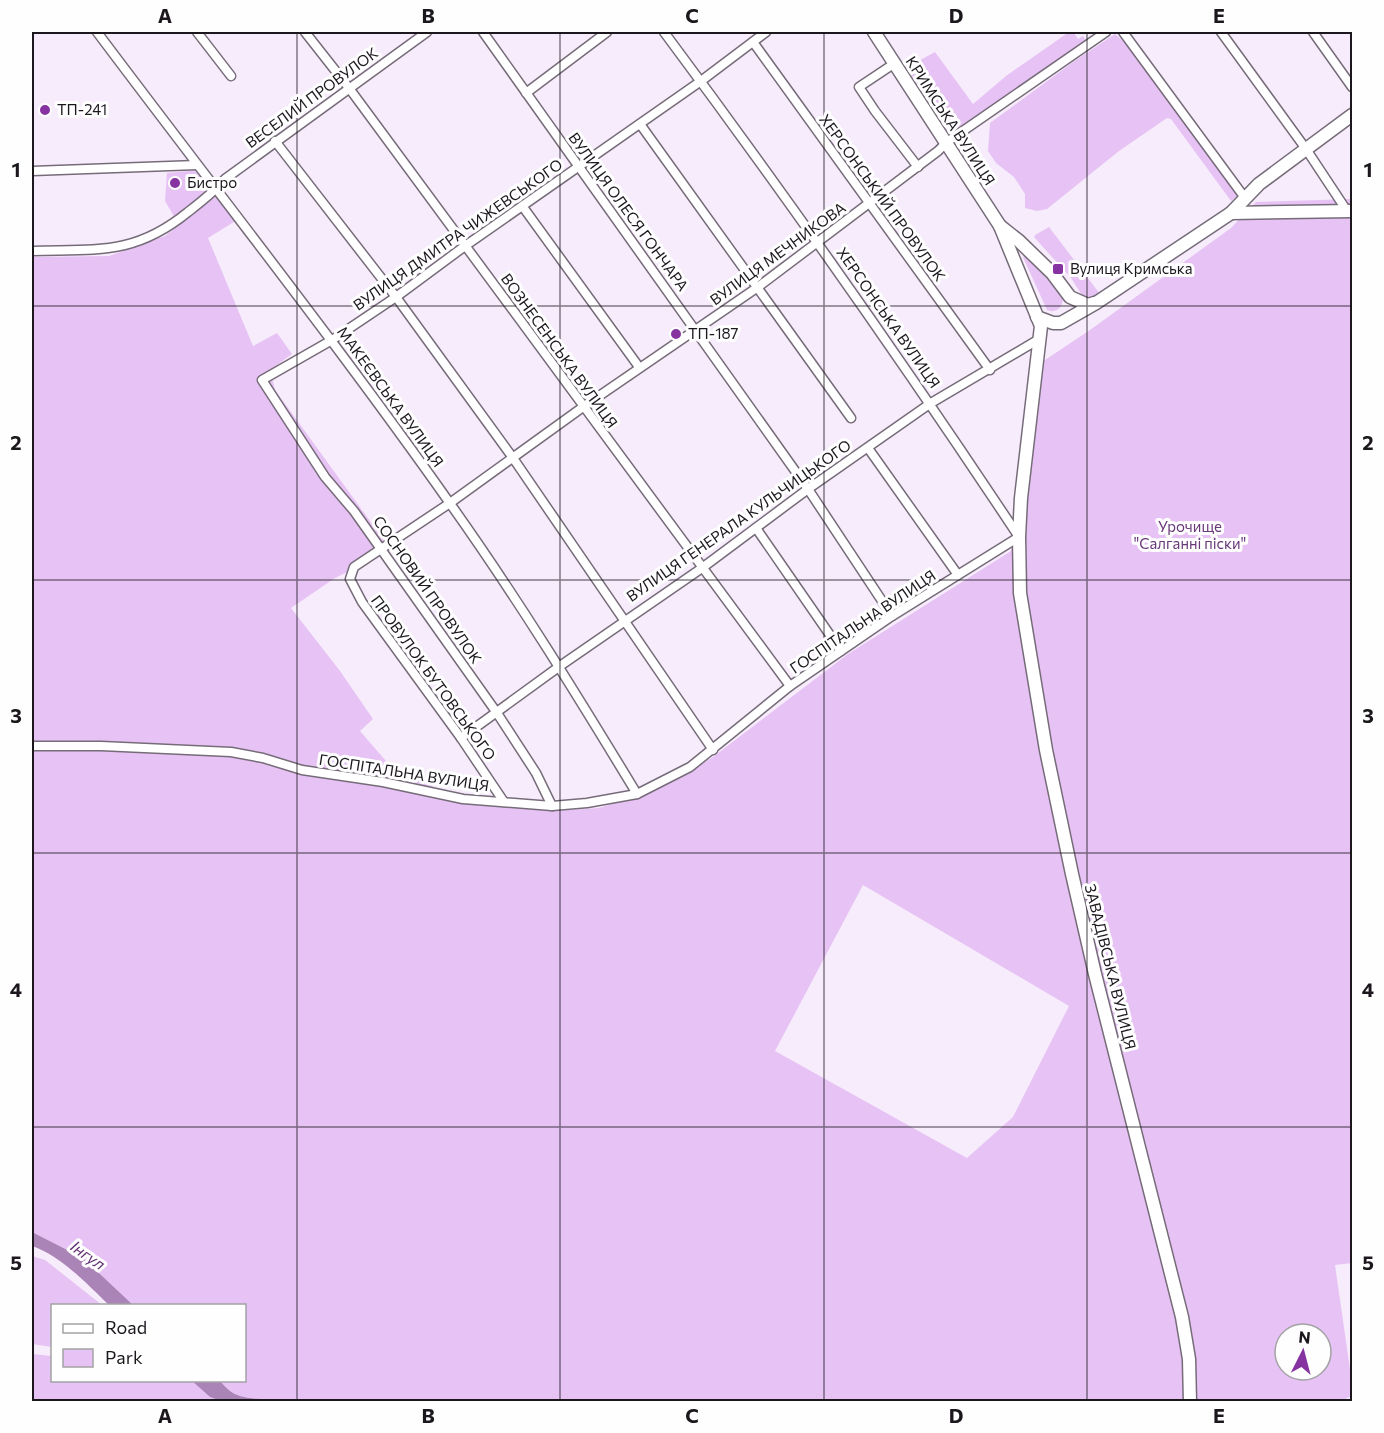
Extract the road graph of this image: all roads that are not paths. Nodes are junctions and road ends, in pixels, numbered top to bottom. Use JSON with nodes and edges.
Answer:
{"nodes":[{"id":1,"x":97,"y":32,"type":"edge"},
{"id":2,"x":197,"y":32,"type":"edge"},
{"id":3,"x":304,"y":32,"type":"edge"},
{"id":4,"x":427,"y":32,"type":"edge"},
{"id":5,"x":483,"y":32,"type":"edge"},
{"id":6,"x":607,"y":32,"type":"edge"},
{"id":7,"x":664,"y":32,"type":"edge"},
{"id":8,"x":766,"y":32,"type":"edge"},
{"id":9,"x":874,"y":32,"type":"edge"},
{"id":10,"x":1106,"y":32,"type":"edge"},
{"id":11,"x":1123,"y":32,"type":"edge"},
{"id":12,"x":1221,"y":32,"type":"edge"},
{"id":13,"x":1313,"y":32,"type":"edge"},
{"id":14,"x":753,"y":42,"type":"junction"},
{"id":15,"x":895,"y":63,"type":"junction"},
{"id":16,"x":231,"y":76,"type":"dead end"},
{"id":17,"x":700,"y":81,"type":"junction"},
{"id":18,"x":1353,"y":87,"type":"edge"},
{"id":19,"x":349,"y":88,"type":"junction"},
{"id":20,"x":526,"y":93,"type":"junction"},
{"id":21,"x":1353,"y":115,"type":"edge"},
{"id":22,"x":640,"y":124,"type":"junction"},
{"id":23,"x":275,"y":141,"type":"junction"},
{"id":24,"x":946,"y":142,"type":"junction"},
{"id":25,"x":1306,"y":149,"type":"junction"},
{"id":26,"x":196,"y":165,"type":"junction"},
{"id":27,"x":579,"y":166,"type":"junction"},
{"id":28,"x":918,"y":167,"type":"junction"},
{"id":29,"x":32,"y":171,"type":"edge"},
{"id":30,"x":216,"y":190,"type":"junction"},
{"id":31,"x":1245,"y":198,"type":"junction"},
{"id":32,"x":869,"y":205,"type":"junction"},
{"id":33,"x":523,"y":207,"type":"junction"},
{"id":34,"x":1350,"y":211,"type":"edge"},
{"id":35,"x":1231,"y":213,"type":"junction"},
{"id":36,"x":1000,"y":226,"type":"junction"},
{"id":37,"x":1019,"y":241,"type":"junction"},
{"id":38,"x":818,"y":242,"type":"junction"},
{"id":39,"x":465,"y":246,"type":"junction"},
{"id":40,"x":32,"y":251,"type":"edge"},
{"id":41,"x":1012,"y":256,"type":"junction"},
{"id":42,"x":758,"y":287,"type":"junction"},
{"id":43,"x":396,"y":297,"type":"junction"},
{"id":44,"x":1070,"y":297,"type":"junction"},
{"id":45,"x":1096,"y":303,"type":"junction"},
{"id":46,"x":1037,"y":318,"type":"junction"},
{"id":47,"x":1061,"y":323,"type":"junction"},
{"id":48,"x":696,"y":330,"type":"junction"},
{"id":49,"x":1041,"y":338,"type":"junction"},
{"id":50,"x":332,"y":340,"type":"junction"},
{"id":51,"x":639,"y":367,"type":"junction"},
{"id":52,"x":990,"y":370,"type":"junction"},
{"id":53,"x":271,"y":395,"type":"joint"},
{"id":54,"x":931,"y":404,"type":"junction"},
{"id":55,"x":583,"y":407,"type":"junction"},
{"id":56,"x":851,"y":418,"type":"dead end"},
{"id":57,"x":868,"y":448,"type":"junction"},
{"id":58,"x":513,"y":458,"type":"junction"},
{"id":59,"x":808,"y":489,"type":"junction"},
{"id":60,"x":450,"y":503,"type":"junction"},
{"id":61,"x":756,"y":528,"type":"junction"},
{"id":62,"x":1019,"y":537,"type":"junction"},
{"id":63,"x":382,"y":549,"type":"junction"},
{"id":64,"x":354,"y":567,"type":"joint"},
{"id":65,"x":702,"y":568,"type":"junction"},
{"id":66,"x":958,"y":575,"type":"junction"},
{"id":67,"x":892,"y":616,"type":"junction"},
{"id":68,"x":625,"y":620,"type":"junction"},
{"id":69,"x":841,"y":651,"type":"junction"},
{"id":70,"x":560,"y":666,"type":"junction"},
{"id":71,"x":790,"y":686,"type":"junction"},
{"id":72,"x":498,"y":712,"type":"junction"},
{"id":73,"x":461,"y":738,"type":"junction"},
{"id":74,"x":32,"y":746,"type":"edge"},
{"id":75,"x":713,"y":750,"type":"junction"},
{"id":76,"x":637,"y":794,"type":"junction"},
{"id":77,"x":504,"y":802,"type":"junction"},
{"id":78,"x":552,"y":806,"type":"junction"},
{"id":79,"x":1190,"y":1401,"type":"edge"}],
"edges":[{"from":1,"to":26,"type":"street","name":"МАКЕЄВСЬКА ВУЛИЦЯ"},
{"from":2,"to":16,"type":"street"},
{"from":3,"to":19,"type":"street","name":"ВОЗНЕСЕНСЬКА ВУЛИЦЯ"},
{"from":4,"to":19,"type":"street","name":"ВЕСЕЛИЙ ПРОВУЛОК"},
{"from":5,"to":20,"type":"street","name":"ВУЛИЦЯ ОЛЕСЯ ГОНЧАРА"},
{"from":6,"to":20,"type":"street"},
{"from":7,"to":17,"type":"street","name":"ХЕРСОНСЬКА ВУЛИЦЯ"},
{"from":8,"to":14,"type":"street","name":"ВУЛИЦЯ ДМИТРА ЧИЖЕВСЬКОГО"},
{"from":9,"to":15,"type":"street","name":"КРИМСЬКА ВУЛИЦЯ"},
{"from":10,"to":24,"type":"street","name":"ВУЛИЦЯ МЕЧНИКОВА"},
{"from":11,"to":31,"type":"street"},
{"from":12,"to":25,"type":"street"},
{"from":13,"to":18,"type":"street"},
{"from":14,"to":17,"type":"street","name":"ВУЛИЦЯ ДМИТРА ЧИЖЕВСЬКОГО"},
{"from":14,"to":32,"type":"street","name":"ХЕРСОНСЬКИЙ ПРОВУЛОК"},
{"from":15,"to":24,"type":"street","name":"КРИМСЬКА ВУЛИЦЯ"},
{"from":15,"to":28,"type":"street"},
{"from":17,"to":22,"type":"street","name":"ВУЛИЦЯ ДМИТРА ЧИЖЕВСЬКОГО"},
{"from":17,"to":38,"type":"street","name":"ХЕРСОНСЬКА ВУЛИЦЯ"},
{"from":19,"to":23,"type":"street","name":"ВЕСЕЛИЙ ПРОВУЛОК"},
{"from":19,"to":39,"type":"street","name":"ВОЗНЕСЕНСЬКА ВУЛИЦЯ"},
{"from":20,"to":27,"type":"street","name":"ВУЛИЦЯ ОЛЕСЯ ГОНЧАРА"},
{"from":21,"to":25,"type":"street"},
{"from":22,"to":27,"type":"street","name":"ВУЛИЦЯ ДМИТРА ЧИЖЕВСЬКОГО"},
{"from":22,"to":42,"type":"street"},
{"from":23,"to":30,"type":"street","name":"ВЕСЕЛИЙ ПРОВУЛОК"},
{"from":23,"to":43,"type":"street"},
{"from":24,"to":28,"type":"street","name":"ВУЛИЦЯ МЕЧНИКОВА"},
{"from":24,"to":36,"type":"street","name":"КРИМСЬКА ВУЛИЦЯ"},
{"from":25,"to":31,"type":"street"},
{"from":25,"to":34,"type":"street"},
{"from":26,"to":29,"type":"street"},
{"from":26,"to":30,"type":"street","name":"МАКЕЄВСЬКА ВУЛИЦЯ"},
{"from":27,"to":33,"type":"street","name":"ВУЛИЦЯ ДМИТРА ЧИЖЕВСЬКОГО"},
{"from":27,"to":48,"type":"street","name":"ВУЛИЦЯ ОЛЕСЯ ГОНЧАРА"},
{"from":28,"to":32,"type":"street","name":"ВУЛИЦЯ МЕЧНИКОВА"},
{"from":30,"to":40,"type":"street","name":"ВЕСЕЛИЙ ПРОВУЛОК"},
{"from":30,"to":50,"type":"street","name":"МАКЕЄВСЬКА ВУЛИЦЯ"},
{"from":31,"to":35,"type":"street"},
{"from":32,"to":38,"type":"street","name":"ВУЛИЦЯ МЕЧНИКОВА"},
{"from":32,"to":52,"type":"street","name":"ХЕРСОНСЬКИЙ ПРОВУЛОК"},
{"from":33,"to":39,"type":"street","name":"ВУЛИЦЯ ДМИТРА ЧИЖЕВСЬКОГО"},
{"from":33,"to":51,"type":"street"},
{"from":34,"to":35,"type":"street"},
{"from":35,"to":45,"type":"street"},
{"from":36,"to":37,"type":"street","name":"КРИМСЬКА ВУЛИЦЯ"},
{"from":36,"to":41,"type":"street","name":"КРИМСЬКА ВУЛИЦЯ"},
{"from":37,"to":41,"type":"street"},
{"from":37,"to":44,"type":"street","name":"КРИМСЬКА ВУЛИЦЯ"},
{"from":38,"to":42,"type":"street","name":"ВУЛИЦЯ МЕЧНИКОВА"},
{"from":38,"to":54,"type":"street","name":"ХЕРСОНСЬКА ВУЛИЦЯ"},
{"from":39,"to":43,"type":"street","name":"ВУЛИЦЯ ДМИТРА ЧИЖЕВСЬКОГО"},
{"from":39,"to":55,"type":"street","name":"ВОЗНЕСЕНСЬКА ВУЛИЦЯ"},
{"from":41,"to":46,"type":"street","name":"КРИМСЬКА ВУЛИЦЯ"},
{"from":42,"to":48,"type":"street","name":"ВУЛИЦЯ МЕЧНИКОВА"},
{"from":42,"to":56,"type":"street"},
{"from":43,"to":50,"type":"street","name":"ВУЛИЦЯ ДМИТРА ЧИЖЕВСЬКОГО"},
{"from":43,"to":58,"type":"street"},
{"from":44,"to":45,"type":"street"},
{"from":44,"to":47,"type":"street"},
{"from":45,"to":47,"type":"street"},
{"from":46,"to":47,"type":"street"},
{"from":46,"to":49,"type":"street","name":"КРИМСЬКА ВУЛИЦЯ"},
{"from":47,"to":49,"type":"street"},
{"from":48,"to":51,"type":"street","name":"ВУЛИЦЯ МЕЧНИКОВА"},
{"from":48,"to":59,"type":"street","name":"ВУЛИЦЯ ОЛЕСЯ ГОНЧАРА"},
{"from":49,"to":52,"type":"street","name":"ВУЛИЦЯ ГЕНЕРАЛА КУЛЬЧИЦЬКОГО"},
{"from":49,"to":62,"type":"street","name":"КРИМСЬКА ВУЛИЦЯ"},
{"from":50,"to":53,"type":"street","name":"ВУЛИЦЯ ДМИТРА ЧИЖЕВСЬКОГО"},
{"from":50,"to":60,"type":"street","name":"МАКЕЄВСЬКА ВУЛИЦЯ"},
{"from":51,"to":55,"type":"street","name":"ВУЛИЦЯ МЕЧНИКОВА"},
{"from":52,"to":54,"type":"street","name":"ВУЛИЦЯ ГЕНЕРАЛА КУЛЬЧИЦЬКОГО"},
{"from":53,"to":63,"type":"street","name":"СОСНОВИЙ ПРОВУЛОК"},
{"from":54,"to":57,"type":"street","name":"ВУЛИЦЯ ГЕНЕРАЛА КУЛЬЧИЦЬКОГО"},
{"from":54,"to":62,"type":"street","name":"ХЕРСОНСЬКА ВУЛИЦЯ"},
{"from":55,"to":58,"type":"street","name":"ВУЛИЦЯ МЕЧНИКОВА"},
{"from":55,"to":65,"type":"street","name":"ВОЗНЕСЕНСЬКА ВУЛИЦЯ"},
{"from":57,"to":59,"type":"street","name":"ВУЛИЦЯ ГЕНЕРАЛА КУЛЬЧИЦЬКОГО"},
{"from":57,"to":66,"type":"street"},
{"from":58,"to":60,"type":"street","name":"ВУЛИЦЯ МЕЧНИКОВА"},
{"from":58,"to":68,"type":"street"},
{"from":59,"to":61,"type":"street","name":"ВУЛИЦЯ ГЕНЕРАЛА КУЛЬЧИЦЬКОГО"},
{"from":59,"to":67,"type":"street","name":"ВУЛИЦЯ ОЛЕСЯ ГОНЧАРА"},
{"from":60,"to":63,"type":"street","name":"ВУЛИЦЯ МЕЧНИКОВА"},
{"from":60,"to":70,"type":"street","name":"МАКЕЄВСЬКА ВУЛИЦЯ"},
{"from":61,"to":65,"type":"street","name":"ВУЛИЦЯ ГЕНЕРАЛА КУЛЬЧИЦЬКОГО"},
{"from":61,"to":69,"type":"street"},
{"from":62,"to":66,"type":"street","name":"ГОСПІТАЛЬНА ВУЛИЦЯ"},
{"from":62,"to":79,"type":"street","name":"ЗАВАДІВСЬКА ВУЛИЦЯ"},
{"from":63,"to":64,"type":"street","name":"ВУЛИЦЯ МЕЧНИКОВА"},
{"from":63,"to":72,"type":"street","name":"СОСНОВИЙ ПРОВУЛОК"},
{"from":64,"to":73,"type":"street","name":"ПРОВУЛОК БУТОВСЬКОГО"},
{"from":65,"to":68,"type":"street","name":"ВУЛИЦЯ ГЕНЕРАЛА КУЛЬЧИЦЬКОГО"},
{"from":65,"to":71,"type":"street","name":"ВОЗНЕСЕНСЬКА ВУЛИЦЯ"},
{"from":66,"to":67,"type":"street","name":"ГОСПІТАЛЬНА ВУЛИЦЯ"},
{"from":67,"to":69,"type":"street","name":"ГОСПІТАЛЬНА ВУЛИЦЯ"},
{"from":68,"to":70,"type":"street","name":"ВУЛИЦЯ ГЕНЕРАЛА КУЛЬЧИЦЬКОГО"},
{"from":68,"to":75,"type":"street"},
{"from":69,"to":71,"type":"street","name":"ГОСПІТАЛЬНА ВУЛИЦЯ"},
{"from":70,"to":72,"type":"street","name":"ВУЛИЦЯ ГЕНЕРАЛА КУЛЬЧИЦЬКОГО"},
{"from":70,"to":76,"type":"street","name":"МАКЕЄВСЬКА ВУЛИЦЯ"},
{"from":71,"to":75,"type":"street","name":"ГОСПІТАЛЬНА ВУЛИЦЯ"},
{"from":72,"to":73,"type":"street","name":"ВУЛИЦЯ ГЕНЕРАЛА КУЛЬЧИЦЬКОГО"},
{"from":72,"to":78,"type":"street","name":"СОСНОВИЙ ПРОВУЛОК"},
{"from":73,"to":77,"type":"street","name":"ПРОВУЛОК БУТОВСЬКОГО"},
{"from":74,"to":77,"type":"street","name":"ГОСПІТАЛЬНА ВУЛИЦЯ"},
{"from":75,"to":76,"type":"street","name":"ГОСПІТАЛЬНА ВУЛИЦЯ"},
{"from":76,"to":78,"type":"street","name":"ГОСПІТАЛЬНА ВУЛИЦЯ"},
{"from":77,"to":78,"type":"street","name":"ГОСПІТАЛЬНА ВУЛИЦЯ"}]}
